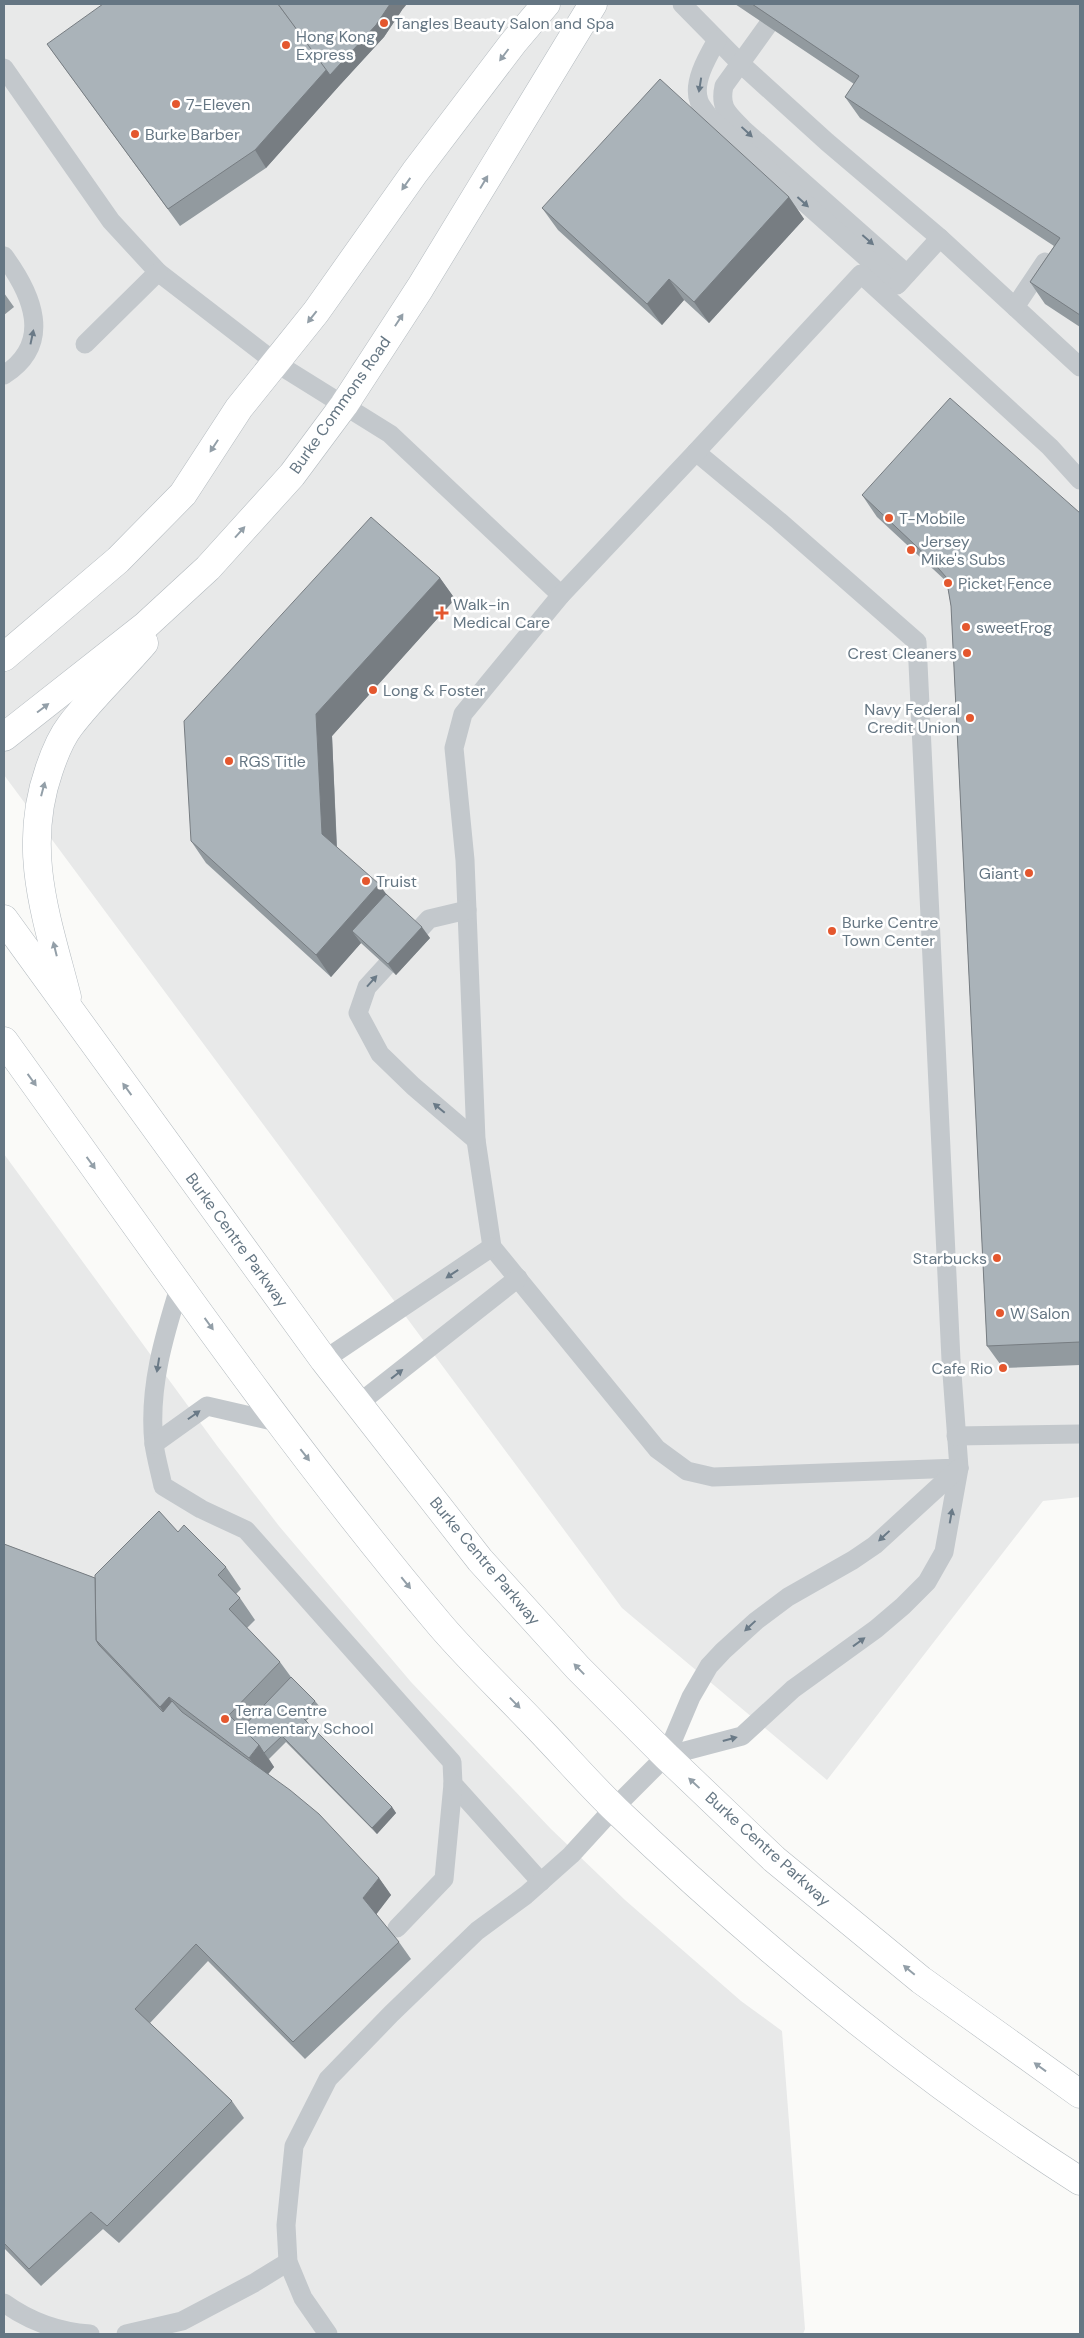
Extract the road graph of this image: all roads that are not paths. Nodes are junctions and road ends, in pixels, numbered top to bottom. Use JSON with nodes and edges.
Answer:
{"nodes":[{"id":1,"x":546,"y":4,"type":"edge"},
{"id":2,"x":593,"y":4,"type":"edge"},
{"id":3,"x":682,"y":4,"type":"edge"},
{"id":4,"x":783,"y":4,"type":"edge"},
{"id":5,"x":717,"y":40,"type":"junction"},
{"id":6,"x":741,"y":64,"type":"junction"},
{"id":7,"x":4,"y":68,"type":"edge"},
{"id":8,"x":940,"y":238,"type":"junction"},
{"id":9,"x":1055,"y":247,"type":"edge"},
{"id":10,"x":4,"y":256,"type":"edge"},
{"id":11,"x":158,"y":272,"type":"junction"},
{"id":12,"x":897,"y":285,"type":"junction"},
{"id":13,"x":1015,"y":307,"type":"junction"},
{"id":14,"x":84,"y":344,"type":"dead end"},
{"id":15,"x":276,"y":363,"type":"junction"},
{"id":16,"x":1080,"y":367,"type":"edge"},
{"id":17,"x":4,"y":374,"type":"edge"},
{"id":18,"x":344,"y":405,"type":"junction"},
{"id":19,"x":696,"y":452,"type":"junction"},
{"id":20,"x":1080,"y":480,"type":"edge"},
{"id":21,"x":208,"y":568,"type":"junction"},
{"id":22,"x":561,"y":595,"type":"junction"},
{"id":23,"x":4,"y":657,"type":"edge"},
{"id":24,"x":4,"y":737,"type":"edge"},
{"id":25,"x":467,"y":910,"type":"junction"},
{"id":26,"x":4,"y":919,"type":"edge"},
{"id":27,"x":72,"y":1013,"type":"junction"},
{"id":28,"x":4,"y":1041,"type":"edge"},
{"id":29,"x":476,"y":1140,"type":"junction"},
{"id":30,"x":492,"y":1247,"type":"junction"},
{"id":31,"x":518,"y":1278,"type":"junction"},
{"id":32,"x":180,"y":1285,"type":"junction"},
{"id":33,"x":324,"y":1360,"type":"junction"},
{"id":34,"x":358,"y":1404,"type":"junction"},
{"id":35,"x":281,"y":1423,"type":"junction"},
{"id":36,"x":1080,"y":1434,"type":"edge"},
{"id":37,"x":956,"y":1436,"type":"junction"},
{"id":38,"x":154,"y":1444,"type":"junction"},
{"id":39,"x":959,"y":1468,"type":"junction"},
{"id":40,"x":666,"y":1756,"type":"junction"},
{"id":41,"x":453,"y":1784,"type":"junction"},
{"id":42,"x":614,"y":1808,"type":"junction"},
{"id":43,"x":541,"y":1882,"type":"junction"},
{"id":44,"x":397,"y":1928,"type":"dead end"},
{"id":45,"x":1080,"y":2094,"type":"edge"},
{"id":46,"x":1080,"y":2181,"type":"edge"},
{"id":47,"x":288,"y":2262,"type":"junction"},
{"id":48,"x":4,"y":2303,"type":"edge"},
{"id":49,"x":90,"y":2334,"type":"edge"},
{"id":50,"x":126,"y":2334,"type":"edge"},
{"id":51,"x":328,"y":2334,"type":"edge"}],
"edges":[{"from":1,"to":15,"type":"main road","one_way":true},
{"from":18,"to":2,"type":"main road","name":"Burke Commons Road","one_way":true},
{"from":3,"to":5,"type":"lane"},
{"from":4,"to":6,"type":"lane"},
{"from":5,"to":6,"type":"lane"},
{"from":5,"to":12,"type":"lane","one_way":true},
{"from":6,"to":8,"type":"lane"},
{"from":6,"to":12,"type":"lane","one_way":true},
{"from":7,"to":11,"type":"lane"},
{"from":8,"to":12,"type":"lane"},
{"from":8,"to":13,"type":"lane"},
{"from":9,"to":13,"type":"lane"},
{"from":17,"to":10,"type":"lane","one_way":true},
{"from":11,"to":14,"type":"lane"},
{"from":11,"to":15,"type":"lane"},
{"from":12,"to":19,"type":"lane"},
{"from":12,"to":20,"type":"lane"},
{"from":13,"to":16,"type":"lane"},
{"from":15,"to":18,"type":"lane"},
{"from":15,"to":23,"type":"main road","one_way":true},
{"from":21,"to":18,"type":"main road","name":"Burke Commons Road","one_way":true},
{"from":18,"to":22,"type":"lane"},
{"from":19,"to":22,"type":"lane"},
{"from":19,"to":37,"type":"lane"},
{"from":24,"to":21,"type":"main road","name":"Burke Commons Road","one_way":true},
{"from":27,"to":21,"type":"main road","one_way":true},
{"from":22,"to":25,"type":"lane"},
{"from":25,"to":29,"type":"lane"},
{"from":29,"to":25,"type":"lane","one_way":true},
{"from":26,"to":27,"type":"main road","name":"Burke Centre Parkway"},
{"from":33,"to":27,"type":"main road","name":"Burke Centre Parkway","one_way":true},
{"from":28,"to":32,"type":"main road","one_way":true},
{"from":29,"to":30,"type":"lane"},
{"from":30,"to":31,"type":"lane"},
{"from":30,"to":33,"type":"lane","one_way":true},
{"from":34,"to":31,"type":"lane","one_way":true},
{"from":31,"to":39,"type":"lane"},
{"from":32,"to":35,"type":"main road","one_way":true},
{"from":32,"to":38,"type":"lane","one_way":true},
{"from":33,"to":34,"type":"main road","name":"Burke Centre Parkway"},
{"from":40,"to":34,"type":"main road","name":"Burke Centre Parkway","one_way":true},
{"from":38,"to":35,"type":"lane","one_way":true},
{"from":35,"to":42,"type":"main road","one_way":true},
{"from":36,"to":37,"type":"lane"},
{"from":37,"to":39,"type":"lane"},
{"from":38,"to":41,"type":"lane"},
{"from":39,"to":40,"type":"lane","one_way":true},
{"from":40,"to":39,"type":"lane","one_way":true},
{"from":40,"to":42,"type":"lane"},
{"from":45,"to":40,"type":"main road","name":"Burke Centre Parkway","one_way":true},
{"from":41,"to":43,"type":"lane"},
{"from":41,"to":44,"type":"lane"},
{"from":42,"to":43,"type":"lane"},
{"from":42,"to":46,"type":"main road"},
{"from":43,"to":47,"type":"lane"},
{"from":47,"to":50,"type":"lane"},
{"from":47,"to":51,"type":"lane"},
{"from":48,"to":49,"type":"lane"}]}
